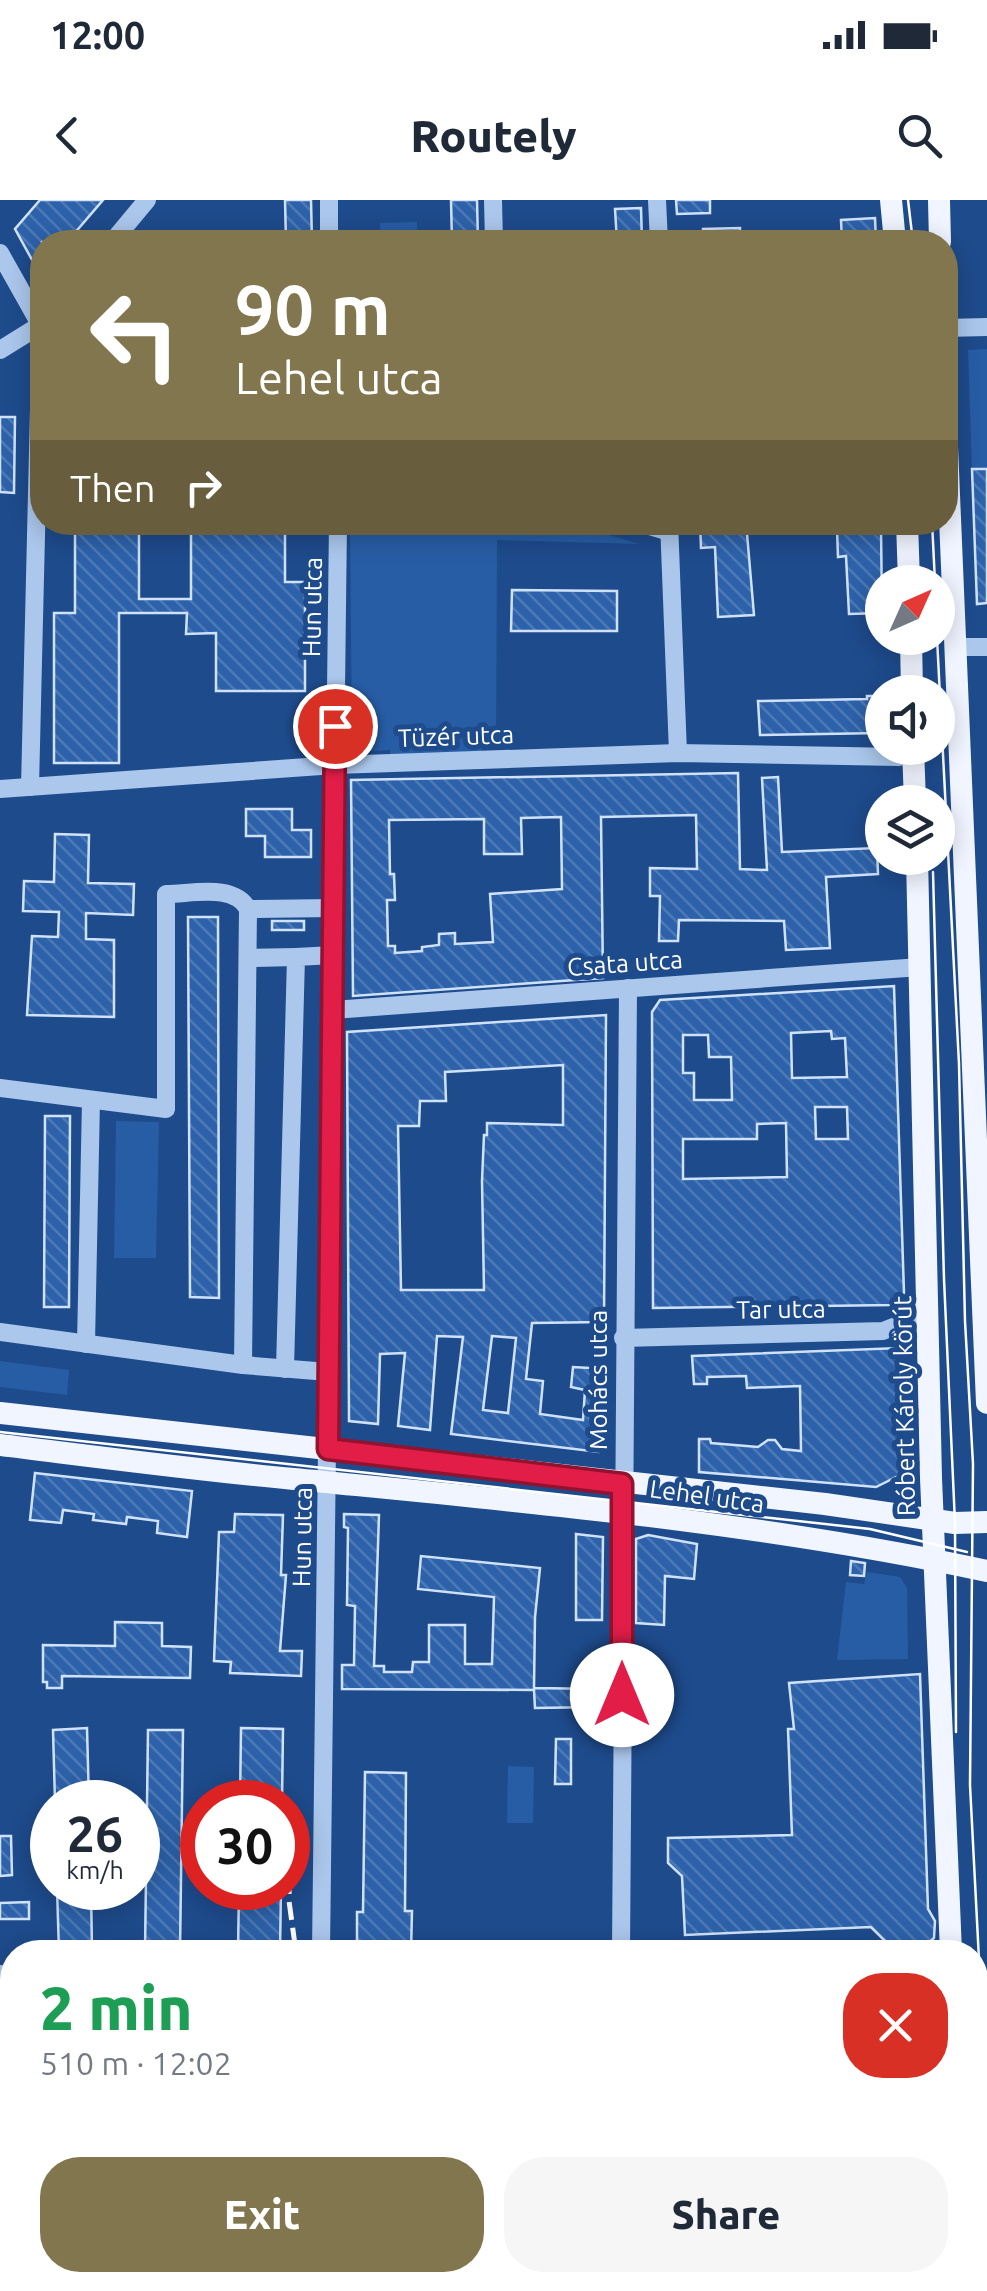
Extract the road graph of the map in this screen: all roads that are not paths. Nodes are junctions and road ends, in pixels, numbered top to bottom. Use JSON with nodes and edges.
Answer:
{"nodes":[{"id":1,"x":147,"y":200,"type":"edge"},
{"id":2,"x":328,"y":200,"type":"edge"},
{"id":3,"x":493,"y":200,"type":"edge"},
{"id":4,"x":657,"y":200,"type":"edge"},
{"id":5,"x":891,"y":200,"type":"edge"},
{"id":6,"x":939,"y":200,"type":"edge"},
{"id":7,"x":122,"y":230,"type":"edge"},
{"id":8,"x":329,"y":230,"type":"edge"},
{"id":9,"x":494,"y":230,"type":"edge"},
{"id":10,"x":658,"y":230,"type":"edge"},
{"id":11,"x":894,"y":230,"type":"edge"},
{"id":12,"x":940,"y":230,"type":"edge"},
{"id":13,"x":0,"y":253,"type":"edge"},
{"id":14,"x":30,"y":304,"type":"edge"},
{"id":15,"x":958,"y":328,"type":"edge"},
{"id":16,"x":987,"y":328,"type":"edge"},
{"id":17,"x":30,"y":332,"type":"edge"},
{"id":18,"x":0,"y":350,"type":"edge"},
{"id":19,"x":37,"y":535,"type":"edge"},
{"id":20,"x":338,"y":535,"type":"edge"},
{"id":21,"x":669,"y":535,"type":"edge"},
{"id":22,"x":907,"y":535,"type":"edge"},
{"id":23,"x":950,"y":535,"type":"edge"},
{"id":24,"x":908,"y":565,"type":"edge"},
{"id":25,"x":951,"y":565,"type":"edge"},
{"id":26,"x":987,"y":647,"type":"edge"},
{"id":27,"x":955,"y":648,"type":"edge"},
{"id":28,"x":955,"y":655,"type":"edge"},
{"id":29,"x":678,"y":753,"type":"junction"},
{"id":30,"x":865,"y":756,"type":"edge"},
{"id":31,"x":335,"y":766,"type":"junction"},
{"id":32,"x":30,"y":787,"type":"junction"},
{"id":33,"x":0,"y":789,"type":"edge"},
{"id":34,"x":917,"y":875,"type":"edge"},
{"id":35,"x":334,"y":908,"type":"junction"},
{"id":36,"x":248,"y":909,"type":"junction"},
{"id":37,"x":333,"y":955,"type":"junction"},
{"id":38,"x":296,"y":957,"type":"junction"},
{"id":39,"x":248,"y":958,"type":"junction"},
{"id":40,"x":978,"y":966,"type":"edge"},
{"id":41,"x":920,"y":967,"type":"junction"},
{"id":42,"x":628,"y":988,"type":"junction"},
{"id":43,"x":333,"y":1010,"type":"junction"},
{"id":44,"x":0,"y":1088,"type":"edge"},
{"id":45,"x":91,"y":1100,"type":"junction"},
{"id":46,"x":928,"y":1300,"type":"junction"},
{"id":47,"x":0,"y":1332,"type":"edge"},
{"id":48,"x":623,"y":1338,"type":"junction"},
{"id":49,"x":86,"y":1344,"type":"junction"},
{"id":50,"x":243,"y":1365,"type":"junction"},
{"id":51,"x":285,"y":1369,"type":"junction"},
{"id":52,"x":328,"y":1372,"type":"junction"},
{"id":53,"x":987,"y":1403,"type":"edge"},
{"id":54,"x":0,"y":1412,"type":"edge"},
{"id":55,"x":0,"y":1445,"type":"edge"},
{"id":56,"x":328,"y":1449,"type":"junction"},
{"id":57,"x":328,"y":1482,"type":"junction"},
{"id":58,"x":622,"y":1484,"type":"junction"},
{"id":59,"x":623,"y":1511,"type":"junction"},
{"id":60,"x":934,"y":1520,"type":"junction"},
{"id":61,"x":987,"y":1522,"type":"edge"},
{"id":62,"x":934,"y":1560,"type":"junction"},
{"id":63,"x":987,"y":1571,"type":"edge"},
{"id":64,"x":321,"y":1940,"type":"edge"},
{"id":65,"x":621,"y":1940,"type":"edge"},
{"id":66,"x":950,"y":1940,"type":"edge"}],
"edges":[{"from":1,"to":7,"type":"street"},
{"from":2,"to":8,"type":"street"},
{"from":3,"to":9,"type":"street"},
{"from":4,"to":10,"type":"street"},
{"from":5,"to":11,"type":"main road"},
{"from":6,"to":12,"type":"main road"},
{"from":13,"to":14,"type":"street"},
{"from":15,"to":16,"type":"street"},
{"from":17,"to":18,"type":"street"},
{"from":19,"to":32,"type":"street"},
{"from":20,"to":31,"type":"street","name":"Hun utca"},
{"from":21,"to":29,"type":"street"},
{"from":22,"to":24,"type":"main road"},
{"from":23,"to":25,"type":"main road"},
{"from":26,"to":27,"type":"street"},
{"from":28,"to":40,"type":"main road"},
{"from":29,"to":30,"type":"street","name":"Tüzér utca"},
{"from":29,"to":31,"type":"street","name":"Tüzér utca"},
{"from":31,"to":32,"type":"street","name":"Tüzér utca"},
{"from":31,"to":35,"type":"street","name":"Hun utca"},
{"from":32,"to":33,"type":"street","name":"Tüzér utca"},
{"from":34,"to":41,"type":"main road","name":"Róbert Károly körút"},
{"from":35,"to":36,"type":"street"},
{"from":35,"to":37,"type":"street","name":"Hun utca"},
{"from":36,"to":39,"type":"street"},
{"from":36,"to":45,"type":"street"},
{"from":37,"to":38,"type":"street"},
{"from":37,"to":43,"type":"street","name":"Hun utca"},
{"from":38,"to":39,"type":"street"},
{"from":38,"to":51,"type":"street"},
{"from":39,"to":50,"type":"street"},
{"from":40,"to":53,"type":"main road"},
{"from":41,"to":42,"type":"street","name":"Csata utca"},
{"from":41,"to":46,"type":"main road","name":"Róbert Károly körút"},
{"from":42,"to":43,"type":"street","name":"Csata utca"},
{"from":42,"to":48,"type":"street","name":"Mohács utca"},
{"from":43,"to":52,"type":"street","name":"Hun utca"},
{"from":44,"to":45,"type":"street"},
{"from":45,"to":49,"type":"street"},
{"from":46,"to":48,"type":"street","name":"Tar utca"},
{"from":46,"to":60,"type":"main road","name":"Róbert Károly körút"},
{"from":47,"to":49,"type":"street"},
{"from":48,"to":58,"type":"street","name":"Mohács utca"},
{"from":49,"to":50,"type":"street"},
{"from":50,"to":51,"type":"street"},
{"from":51,"to":52,"type":"street"},
{"from":52,"to":56,"type":"street","name":"Hun utca"},
{"from":54,"to":56,"type":"main road","name":"Lehel utca"},
{"from":55,"to":57,"type":"main road","name":"Lehel utca"},
{"from":56,"to":57,"type":"street","name":"Hun utca"},
{"from":56,"to":58,"type":"main road","name":"Lehel utca"},
{"from":57,"to":59,"type":"main road","name":"Lehel utca"},
{"from":57,"to":64,"type":"street","name":"Hun utca"},
{"from":58,"to":59,"type":"street","name":"Mohács utca"},
{"from":58,"to":60,"type":"main road","name":"Lehel utca"},
{"from":59,"to":62,"type":"main road","name":"Lehel utca"},
{"from":59,"to":65,"type":"street","name":"Mohács utca"},
{"from":60,"to":61,"type":"main road","name":"Lehel utca"},
{"from":60,"to":62,"type":"main road","name":"Róbert Károly körút"},
{"from":62,"to":63,"type":"main road","name":"Lehel utca"},
{"from":62,"to":66,"type":"main road","name":"Róbert Károly körút"}]}
